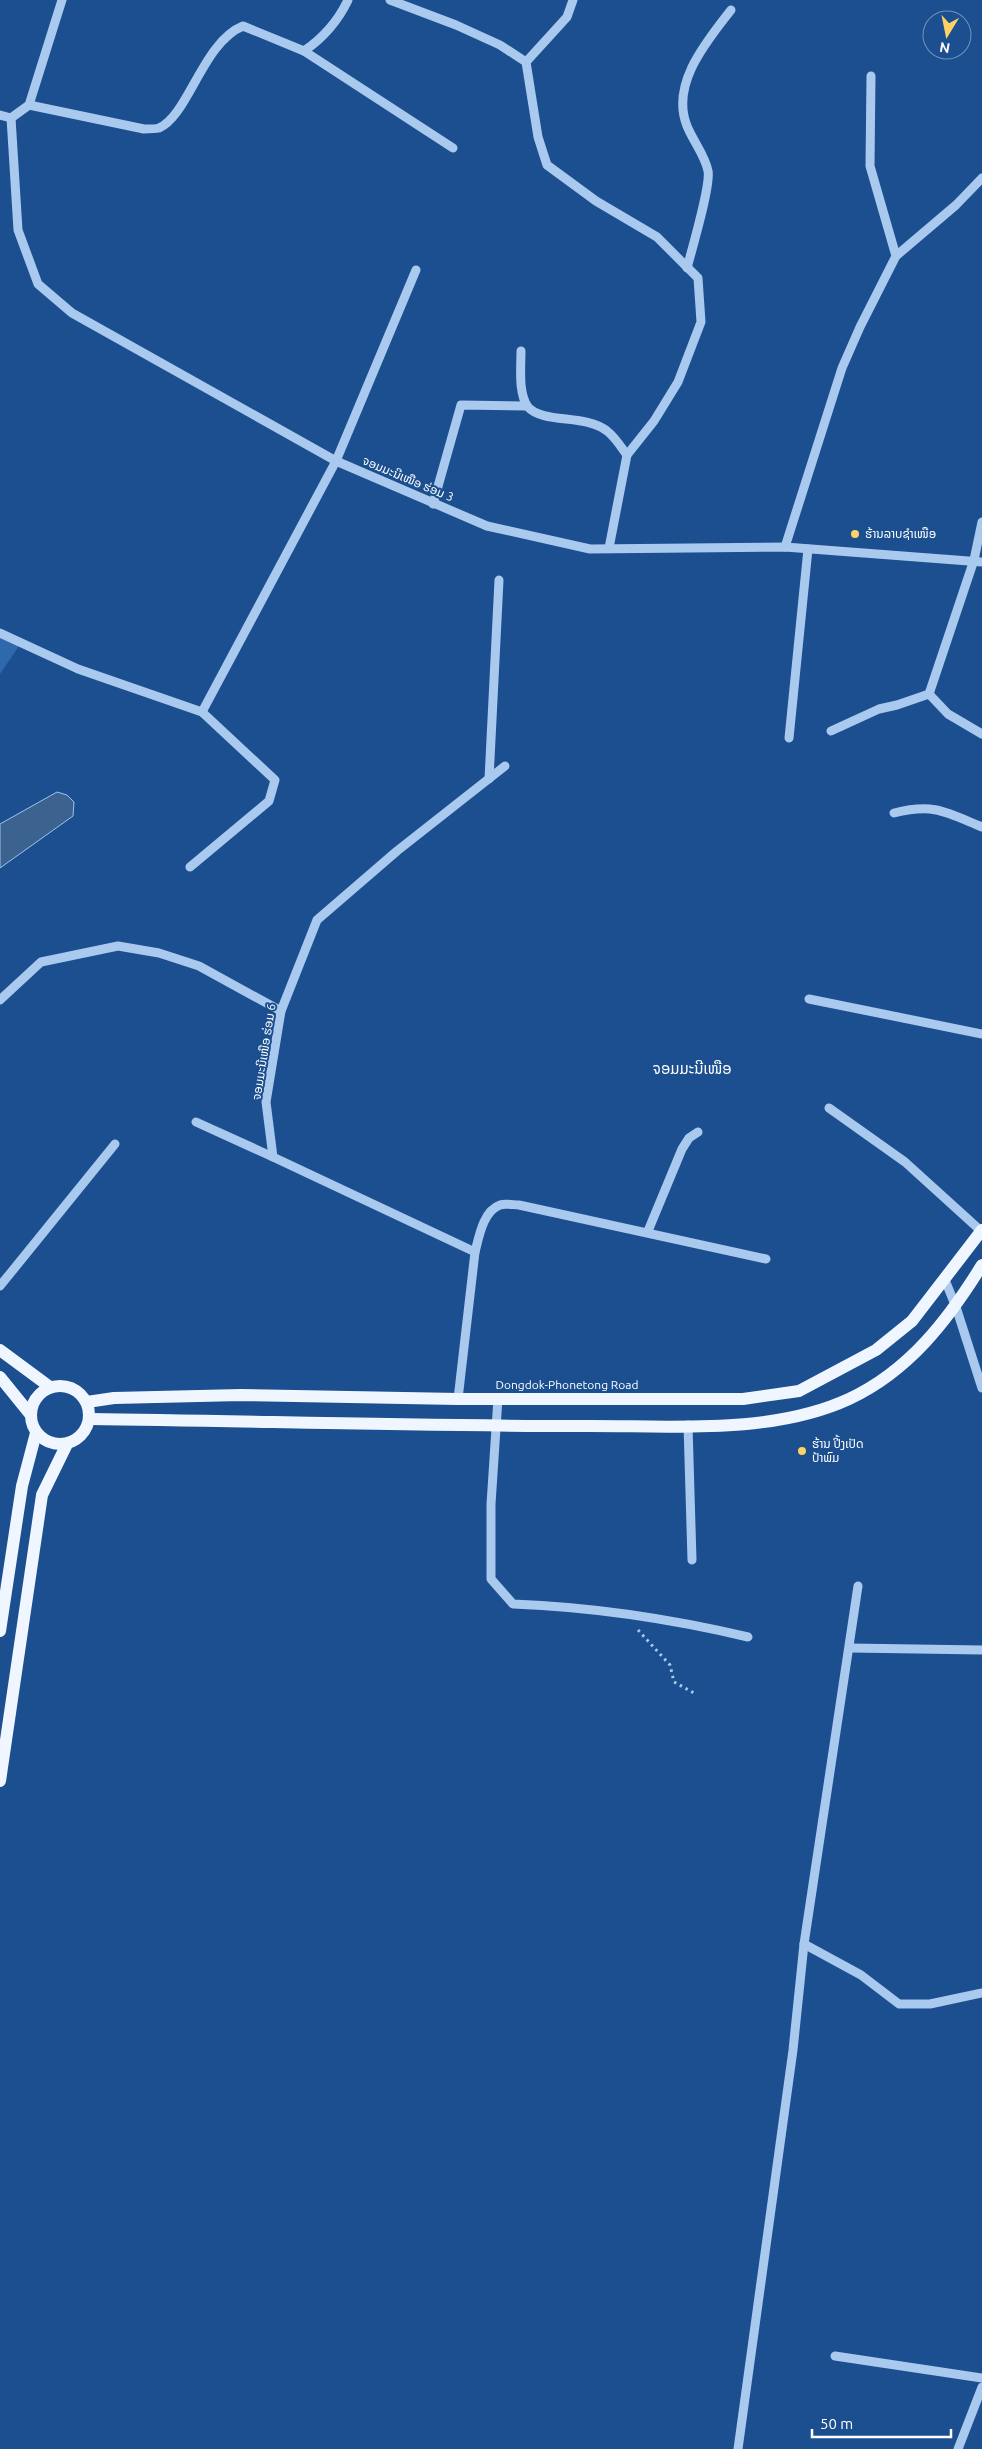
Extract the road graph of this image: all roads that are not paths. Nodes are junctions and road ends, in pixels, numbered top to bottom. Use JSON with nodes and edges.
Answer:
{"nodes":[{"id":1,"x":62,"y":0,"type":"edge"},
{"id":2,"x":348,"y":0,"type":"edge"},
{"id":3,"x":390,"y":0,"type":"edge"},
{"id":4,"x":573,"y":0,"type":"edge"},
{"id":5,"x":731,"y":10,"type":"dead end"},
{"id":6,"x":304,"y":50,"type":"junction"},
{"id":7,"x":526,"y":62,"type":"junction"},
{"id":8,"x":871,"y":76,"type":"dead end"},
{"id":9,"x":29,"y":105,"type":"junction"},
{"id":10,"x":0,"y":115,"type":"edge"},
{"id":11,"x":10,"y":118,"type":"junction"},
{"id":12,"x":453,"y":148,"type":"dead end"},
{"id":13,"x":982,"y":178,"type":"edge"},
{"id":14,"x":896,"y":256,"type":"junction"},
{"id":15,"x":687,"y":268,"type":"junction"},
{"id":16,"x":416,"y":270,"type":"dead end"},
{"id":17,"x":521,"y":351,"type":"dead end"},
{"id":18,"x":527,"y":406,"type":"junction"},
{"id":19,"x":627,"y":455,"type":"junction"},
{"id":20,"x":336,"y":461,"type":"junction"},
{"id":21,"x":433,"y":504,"type":"junction"},
{"id":22,"x":982,"y":522,"type":"edge"},
{"id":23,"x":785,"y":547,"type":"junction"},
{"id":24,"x":609,"y":548,"type":"junction"},
{"id":25,"x":808,"y":549,"type":"junction"},
{"id":26,"x":978,"y":561,"type":"edge"},
{"id":27,"x":498,"y":580,"type":"dead end"},
{"id":28,"x":0,"y":633,"type":"edge"},
{"id":29,"x":929,"y":694,"type":"junction"},
{"id":30,"x":202,"y":712,"type":"junction"},
{"id":31,"x":831,"y":731,"type":"dead end"},
{"id":32,"x":982,"y":734,"type":"edge"},
{"id":33,"x":789,"y":738,"type":"dead end"},
{"id":34,"x":505,"y":766,"type":"dead end"},
{"id":35,"x":489,"y":779,"type":"junction"},
{"id":36,"x":894,"y":813,"type":"dead end"},
{"id":37,"x":982,"y":827,"type":"edge"},
{"id":38,"x":190,"y":867,"type":"dead end"},
{"id":39,"x":809,"y":998,"type":"dead end"},
{"id":40,"x":0,"y":1000,"type":"edge"},
{"id":41,"x":281,"y":1011,"type":"junction"},
{"id":42,"x":982,"y":1034,"type":"edge"},
{"id":43,"x":829,"y":1108,"type":"dead end"},
{"id":44,"x":196,"y":1122,"type":"dead end"},
{"id":45,"x":698,"y":1132,"type":"dead end"},
{"id":46,"x":115,"y":1144,"type":"dead end"},
{"id":47,"x":273,"y":1156,"type":"junction"},
{"id":48,"x":648,"y":1231,"type":"junction"},
{"id":49,"x":982,"y":1231,"type":"edge"},
{"id":50,"x":475,"y":1252,"type":"junction"},
{"id":51,"x":766,"y":1259,"type":"dead end"},
{"id":52,"x":982,"y":1265,"type":"edge"},
{"id":53,"x":944,"y":1280,"type":"junction"},
{"id":54,"x":0,"y":1286,"type":"edge"},
{"id":55,"x":956,"y":1307,"type":"junction"},
{"id":56,"x":0,"y":1350,"type":"edge"},
{"id":57,"x":0,"y":1377,"type":"edge"},
{"id":58,"x":50,"y":1387,"type":"junction"},
{"id":59,"x":982,"y":1388,"type":"edge"},
{"id":60,"x":498,"y":1398,"type":"junction"},
{"id":61,"x":458,"y":1399,"type":"junction"},
{"id":62,"x":87,"y":1402,"type":"junction"},
{"id":63,"x":30,"y":1414,"type":"junction"},
{"id":64,"x":90,"y":1419,"type":"junction"},
{"id":65,"x":688,"y":1425,"type":"junction"},
{"id":66,"x":496,"y":1426,"type":"junction"},
{"id":67,"x":36,"y":1433,"type":"junction"},
{"id":68,"x":67,"y":1444,"type":"junction"},
{"id":69,"x":692,"y":1560,"type":"dead end"},
{"id":70,"x":858,"y":1586,"type":"dead end"},
{"id":71,"x":0,"y":1631,"type":"edge"},
{"id":72,"x":748,"y":1637,"type":"dead end"},
{"id":73,"x":850,"y":1648,"type":"junction"},
{"id":74,"x":982,"y":1650,"type":"edge"},
{"id":75,"x":0,"y":1781,"type":"edge"},
{"id":76,"x":804,"y":1944,"type":"junction"},
{"id":77,"x":982,"y":1993,"type":"edge"},
{"id":78,"x":835,"y":2356,"type":"dead end"},
{"id":79,"x":982,"y":2378,"type":"edge"},
{"id":80,"x":982,"y":2387,"type":"edge"},
{"id":81,"x":738,"y":2449,"type":"edge"},
{"id":82,"x":958,"y":2449,"type":"edge"}],
"edges":[{"from":1,"to":9,"type":"street"},
{"from":2,"to":6,"type":"street"},
{"from":3,"to":7,"type":"street"},
{"from":4,"to":7,"type":"street"},
{"from":5,"to":15,"type":"street"},
{"from":6,"to":9,"type":"street"},
{"from":6,"to":12,"type":"street"},
{"from":7,"to":15,"type":"street"},
{"from":8,"to":14,"type":"street"},
{"from":9,"to":11,"type":"street"},
{"from":10,"to":11,"type":"street"},
{"from":11,"to":20,"type":"street","name":"ຈອມມະນີເໜືອ ຮ່ອມ 3"},
{"from":13,"to":14,"type":"street"},
{"from":14,"to":23,"type":"street"},
{"from":15,"to":19,"type":"street"},
{"from":16,"to":20,"type":"street"},
{"from":17,"to":18,"type":"street"},
{"from":18,"to":19,"type":"street"},
{"from":18,"to":21,"type":"street"},
{"from":19,"to":24,"type":"street"},
{"from":20,"to":21,"type":"street","name":"ຈອມມະນີເໜືອ ຮ່ອມ 3"},
{"from":20,"to":30,"type":"street"},
{"from":21,"to":24,"type":"street","name":"ຈອມມະນີເໜືອ ຮ່ອມ 3"},
{"from":22,"to":26,"type":"street"},
{"from":23,"to":24,"type":"street","name":"ຈອມມະນີເໜືອ ຮ່ອມ 3"},
{"from":23,"to":25,"type":"street","name":"ຈອມມະນີເໜືອ ຮ່ອມ 3"},
{"from":25,"to":26,"type":"street","name":"ຈອມມະນີເໜືອ ຮ່ອມ 3"},
{"from":25,"to":33,"type":"street"},
{"from":26,"to":29,"type":"street"},
{"from":27,"to":35,"type":"street"},
{"from":28,"to":30,"type":"street"},
{"from":29,"to":31,"type":"street"},
{"from":29,"to":32,"type":"street"},
{"from":30,"to":38,"type":"street"},
{"from":34,"to":35,"type":"street","name":"ຈອມມະນີເໜືອ ຮ່ອມ 6"},
{"from":35,"to":41,"type":"street","name":"ຈອມມະນີເໜືອ ຮ່ອມ 6"},
{"from":36,"to":37,"type":"street"},
{"from":39,"to":42,"type":"street"},
{"from":40,"to":41,"type":"street"},
{"from":41,"to":47,"type":"street","name":"ຈອມມະນີເໜືອ ຮ່ອມ 6"},
{"from":43,"to":49,"type":"street"},
{"from":44,"to":47,"type":"street"},
{"from":45,"to":48,"type":"street"},
{"from":46,"to":54,"type":"street"},
{"from":47,"to":50,"type":"street"},
{"from":48,"to":50,"type":"street"},
{"from":48,"to":51,"type":"street"},
{"from":49,"to":53,"type":"main road","name":"Dongdok-Phonetong Road"},
{"from":50,"to":61,"type":"street"},
{"from":52,"to":55,"type":"main road"},
{"from":53,"to":55,"type":"street"},
{"from":53,"to":60,"type":"main road","name":"Dongdok-Phonetong Road"},
{"from":55,"to":59,"type":"street"},
{"from":55,"to":65,"type":"main road"},
{"from":56,"to":58,"type":"main road"},
{"from":57,"to":63,"type":"main road"},
{"from":58,"to":62,"type":"main road"},
{"from":58,"to":63,"type":"main road"},
{"from":60,"to":61,"type":"main road","name":"Dongdok-Phonetong Road"},
{"from":60,"to":66,"type":"street"},
{"from":61,"to":62,"type":"main road","name":"Dongdok-Phonetong Road"},
{"from":62,"to":64,"type":"main road"},
{"from":63,"to":67,"type":"main road"},
{"from":64,"to":66,"type":"main road"},
{"from":64,"to":68,"type":"main road"},
{"from":65,"to":66,"type":"main road"},
{"from":65,"to":69,"type":"street"},
{"from":66,"to":72,"type":"street"},
{"from":67,"to":68,"type":"main road"},
{"from":67,"to":71,"type":"main road"},
{"from":68,"to":75,"type":"main road"},
{"from":70,"to":73,"type":"street"},
{"from":73,"to":74,"type":"street"},
{"from":73,"to":76,"type":"street"},
{"from":76,"to":77,"type":"street"},
{"from":76,"to":81,"type":"street"},
{"from":78,"to":79,"type":"street"},
{"from":80,"to":82,"type":"street"}]}
